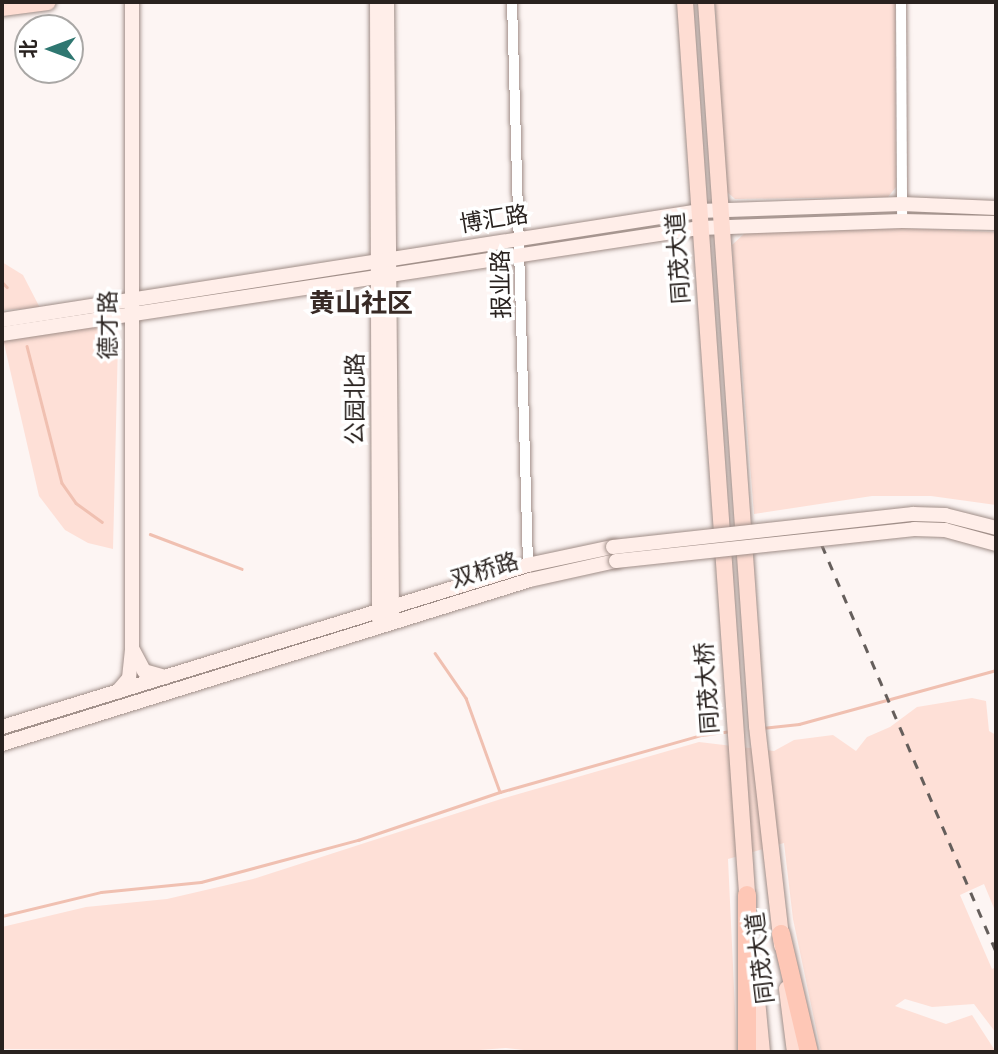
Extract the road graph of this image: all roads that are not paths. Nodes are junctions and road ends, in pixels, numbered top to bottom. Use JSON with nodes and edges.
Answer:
{"nodes":[{"id":1,"x":48,"y":2,"type":"edge"},
{"id":2,"x":132,"y":2,"type":"edge"},
{"id":3,"x":377,"y":2,"type":"edge"},
{"id":4,"x":387,"y":2,"type":"edge"},
{"id":5,"x":512,"y":2,"type":"edge"},
{"id":6,"x":685,"y":2,"type":"edge"},
{"id":7,"x":706,"y":2,"type":"edge"},
{"id":8,"x":901,"y":4,"type":"edge"},
{"id":9,"x":2,"y":8,"type":"edge"},
{"id":10,"x":902,"y":204,"type":"junction"},
{"id":11,"x":996,"y":208,"type":"edge"},
{"id":12,"x":718,"y":218,"type":"junction"},
{"id":13,"x":699,"y":220,"type":"junction"},
{"id":14,"x":902,"y":221,"type":"junction"},
{"id":15,"x":996,"y":223,"type":"edge"},
{"id":16,"x":520,"y":239,"type":"junction"},
{"id":17,"x":521,"y":254,"type":"junction"},
{"id":18,"x":383,"y":260,"type":"junction"},
{"id":19,"x":384,"y":276,"type":"junction"},
{"id":20,"x":132,"y":307,"type":"junction"},
{"id":21,"x":2,"y":320,"type":"edge"},
{"id":22,"x":2,"y":334,"type":"edge"},
{"id":23,"x":741,"y":510,"type":"joint"},
{"id":24,"x":719,"y":511,"type":"joint"},
{"id":25,"x":996,"y":528,"type":"edge"},
{"id":26,"x":996,"y":544,"type":"edge"},
{"id":27,"x":615,"y":554,"type":"junction"},
{"id":28,"x":528,"y":565,"type":"junction"},
{"id":29,"x":441,"y":600,"type":"junction"},
{"id":30,"x":385,"y":618,"type":"junction"},
{"id":31,"x":132,"y":649,"type":"junction"},
{"id":32,"x":261,"y":658,"type":"junction"},
{"id":33,"x":168,"y":677,"type":"junction"},
{"id":34,"x":117,"y":692,"type":"junction"},
{"id":35,"x":2,"y":727,"type":"edge"},
{"id":36,"x":2,"y":744,"type":"edge"},
{"id":37,"x":772,"y":859,"type":"joint"},
{"id":38,"x":744,"y":862,"type":"joint"},
{"id":39,"x":747,"y":895,"type":"junction"},
{"id":40,"x":781,"y":934,"type":"junction"},
{"id":41,"x":747,"y":1052,"type":"edge"},
{"id":42,"x":762,"y":1052,"type":"edge"},
{"id":43,"x":795,"y":1052,"type":"edge"},
{"id":44,"x":809,"y":1052,"type":"edge"}],
"edges":[{"from":1,"to":9,"type":"main road"},
{"from":2,"to":20,"type":"main road","name":"德才路"},
{"from":3,"to":18,"type":"main road","name":"公园北路"},
{"from":4,"to":18,"type":"main road","name":"公园北路"},
{"from":5,"to":16,"type":"street","name":"报业路"},
{"from":6,"to":13,"type":"main road","name":"同茂大道"},
{"from":7,"to":12,"type":"main road","name":"同茂大道"},
{"from":8,"to":10,"type":"street"},
{"from":10,"to":11,"type":"main road","name":"博汇路"},
{"from":10,"to":12,"type":"main road","name":"博汇路"},
{"from":10,"to":14,"type":"street"},
{"from":12,"to":13,"type":"main road","name":"博汇路"},
{"from":12,"to":14,"type":"main road","name":"博汇路"},
{"from":12,"to":23,"type":"main road","name":"同茂大道"},
{"from":13,"to":16,"type":"main road","name":"博汇路"},
{"from":13,"to":17,"type":"main road","name":"博汇路"},
{"from":13,"to":24,"type":"main road","name":"同茂大道"},
{"from":14,"to":15,"type":"main road","name":"博汇路"},
{"from":16,"to":17,"type":"street","name":"报业路"},
{"from":16,"to":18,"type":"main road","name":"博汇路"},
{"from":17,"to":19,"type":"main road","name":"博汇路"},
{"from":17,"to":28,"type":"street","name":"报业路"},
{"from":18,"to":19,"type":"main road","name":"公园北路"},
{"from":18,"to":20,"type":"main road","name":"博汇路"},
{"from":19,"to":20,"type":"main road","name":"博汇路"},
{"from":19,"to":30,"type":"main road","name":"公园北路"},
{"from":20,"to":21,"type":"main road","name":"博汇路"},
{"from":20,"to":22,"type":"main road","name":"博汇路"},
{"from":20,"to":31,"type":"main road","name":"德才路"},
{"from":23,"to":37,"type":"main road","name":"同茂大桥","bridge":true},
{"from":24,"to":38,"type":"main road","name":"同茂大桥","bridge":true},
{"from":25,"to":27,"type":"main road","name":"双桥路","bridge":true},
{"from":26,"to":27,"type":"main road","name":"双桥路","bridge":true},
{"from":27,"to":28,"type":"main road","name":"双桥路"},
{"from":27,"to":29,"type":"main road","name":"双桥路"},
{"from":28,"to":29,"type":"main road","name":"双桥路"},
{"from":29,"to":30,"type":"main road","name":"双桥路"},
{"from":30,"to":32,"type":"main road","name":"双桥路"},
{"from":31,"to":33,"type":"main road"},
{"from":31,"to":34,"type":"main road","name":"德才路"},
{"from":32,"to":33,"type":"main road","name":"双桥路"},
{"from":32,"to":36,"type":"main road","name":"双桥路"},
{"from":33,"to":34,"type":"main road","name":"双桥路"},
{"from":34,"to":35,"type":"main road","name":"双桥路"},
{"from":37,"to":40,"type":"main road","name":"同茂大道"},
{"from":38,"to":39,"type":"main road","name":"同茂大道"},
{"from":39,"to":41,"type":"highway"},
{"from":39,"to":42,"type":"main road","name":"同茂大道"},
{"from":40,"to":43,"type":"main road","name":"同茂大道"},
{"from":40,"to":44,"type":"highway"}]}
